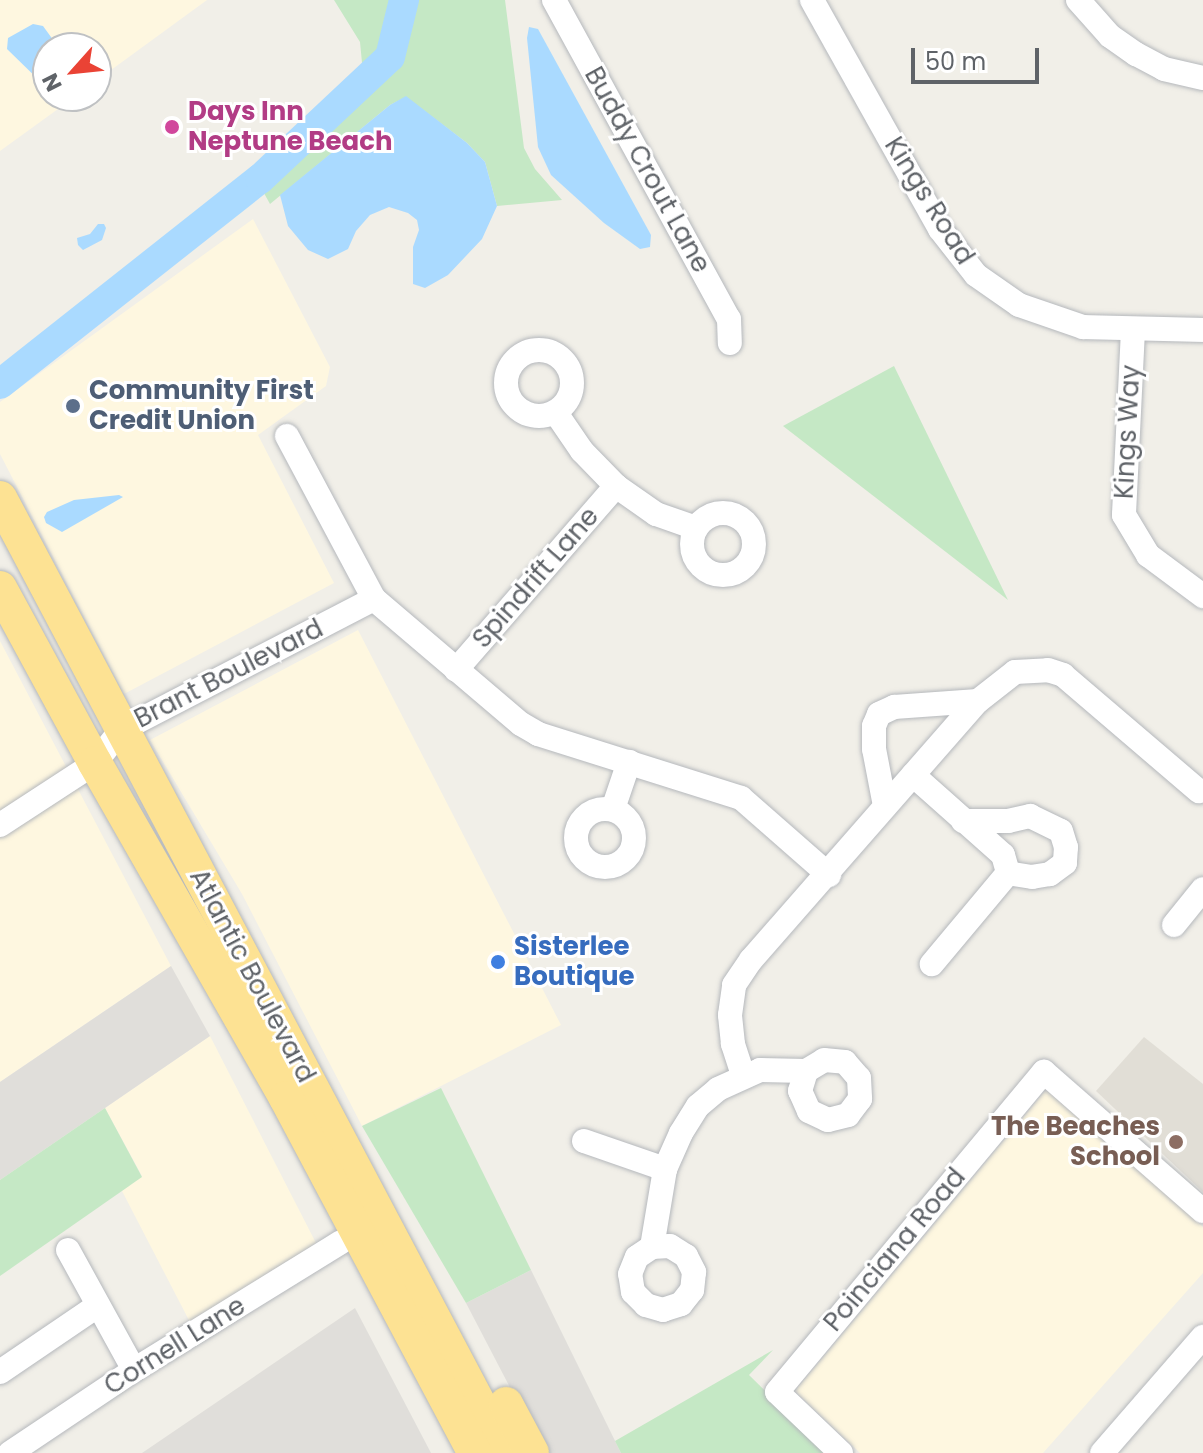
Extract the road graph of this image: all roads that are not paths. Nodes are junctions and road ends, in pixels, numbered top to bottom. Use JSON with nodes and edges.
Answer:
{"nodes":[{"id":1,"x":554,"y":0,"type":"edge"},
{"id":2,"x":812,"y":0,"type":"edge"},
{"id":3,"x":1078,"y":0,"type":"edge"},
{"id":4,"x":1203,"y":78,"type":"edge"},
{"id":5,"x":1133,"y":330,"type":"junction"},
{"id":6,"x":1203,"y":330,"type":"edge"},
{"id":7,"x":730,"y":343,"type":"dead end"},
{"id":8,"x":556,"y":413,"type":"dead end"},
{"id":9,"x":287,"y":436,"type":"dead end"},
{"id":10,"x":616,"y":486,"type":"junction"},
{"id":11,"x":0,"y":498,"type":"edge"},
{"id":12,"x":696,"y":528,"type":"dead end"},
{"id":13,"x":0,"y":588,"type":"edge"},
{"id":14,"x":1203,"y":596,"type":"edge"},
{"id":15,"x":374,"y":599,"type":"junction"},
{"id":16,"x":456,"y":670,"type":"junction"},
{"id":17,"x":978,"y":701,"type":"junction"},
{"id":18,"x":121,"y":730,"type":"junction"},
{"id":19,"x":629,"y":762,"type":"junction"},
{"id":20,"x":95,"y":763,"type":"junction"},
{"id":21,"x":913,"y":775,"type":"junction"},
{"id":22,"x":1199,"y":791,"type":"dead end"},
{"id":23,"x":885,"y":806,"type":"junction"},
{"id":24,"x":613,"y":809,"type":"dead end"},
{"id":25,"x":963,"y":821,"type":"junction"},
{"id":26,"x":0,"y":825,"type":"edge"},
{"id":27,"x":1008,"y":873,"type":"junction"},
{"id":28,"x":829,"y":875,"type":"junction"},
{"id":29,"x":1203,"y":889,"type":"edge"},
{"id":30,"x":1174,"y":925,"type":"dead end"},
{"id":31,"x":932,"y":964,"type":"dead end"},
{"id":32,"x":249,"y":1031,"type":"junction"},
{"id":33,"x":806,"y":1071,"type":"dead end"},
{"id":34,"x":743,"y":1075,"type":"junction"},
{"id":35,"x":331,"y":1125,"type":"junction"},
{"id":36,"x":584,"y":1141,"type":"dead end"},
{"id":37,"x":665,"y":1169,"type":"junction"},
{"id":38,"x":1203,"y":1211,"type":"edge"},
{"id":39,"x":341,"y":1242,"type":"junction"},
{"id":40,"x":652,"y":1247,"type":"dead end"},
{"id":41,"x":68,"y":1250,"type":"dead end"},
{"id":42,"x":97,"y":1306,"type":"junction"},
{"id":43,"x":1203,"y":1337,"type":"edge"},
{"id":44,"x":134,"y":1370,"type":"junction"},
{"id":45,"x":0,"y":1372,"type":"edge"},
{"id":46,"x":10,"y":1453,"type":"edge"},
{"id":47,"x":451,"y":1453,"type":"edge"},
{"id":48,"x":475,"y":1453,"type":"edge"},
{"id":49,"x":505,"y":1453,"type":"edge"},
{"id":50,"x":532,"y":1453,"type":"edge"},
{"id":51,"x":841,"y":1453,"type":"edge"},
{"id":52,"x":1102,"y":1453,"type":"edge"}],
"edges":[{"from":1,"to":7,"type":"street","name":"Buddy Crout Lane"},
{"from":2,"to":5,"type":"street","name":"Kings Road"},
{"from":3,"to":4,"type":"street"},
{"from":5,"to":6,"type":"street","name":"Kings Road"},
{"from":5,"to":14,"type":"street","name":"Kings Way"},
{"from":8,"to":10,"type":"street"},
{"from":9,"to":15,"type":"street"},
{"from":10,"to":12,"type":"street"},
{"from":10,"to":16,"type":"street","name":"Spindrift Lane"},
{"from":11,"to":18,"type":"highway","name":"Atlantic Boulevard"},
{"from":13,"to":20,"type":"highway","name":"Atlantic Boulevard"},
{"from":15,"to":16,"type":"street"},
{"from":15,"to":18,"type":"street","name":"Brant Boulevard"},
{"from":16,"to":19,"type":"street"},
{"from":17,"to":21,"type":"street"},
{"from":17,"to":22,"type":"street"},
{"from":17,"to":23,"type":"street"},
{"from":18,"to":20,"type":"street","name":"Brant Boulevard"},
{"from":18,"to":35,"type":"highway","name":"Atlantic Boulevard"},
{"from":19,"to":24,"type":"street"},
{"from":19,"to":28,"type":"street"},
{"from":20,"to":26,"type":"street","name":"Brant Boulevard"},
{"from":20,"to":32,"type":"highway","name":"Atlantic Boulevard"},
{"from":21,"to":23,"type":"street"},
{"from":21,"to":25,"type":"street"},
{"from":23,"to":28,"type":"street"},
{"from":25,"to":27,"type":"street"},
{"from":25,"to":27,"type":"street"},
{"from":27,"to":31,"type":"street"},
{"from":28,"to":34,"type":"street"},
{"from":29,"to":30,"type":"street"},
{"from":32,"to":39,"type":"highway"},
{"from":32,"to":48,"type":"highway","name":"Atlantic Boulevard"},
{"from":33,"to":34,"type":"street"},
{"from":34,"to":37,"type":"street"},
{"from":35,"to":49,"type":"highway","name":"Atlantic Boulevard"},
{"from":35,"to":50,"type":"highway"},
{"from":36,"to":37,"type":"street"},
{"from":37,"to":40,"type":"street"},
{"from":38,"to":51,"type":"street","name":"Poinciana Road"},
{"from":39,"to":44,"type":"street","name":"Cornell Lane"},
{"from":39,"to":47,"type":"highway"},
{"from":41,"to":42,"type":"street"},
{"from":42,"to":44,"type":"street"},
{"from":42,"to":45,"type":"street"},
{"from":43,"to":52,"type":"street"},
{"from":44,"to":46,"type":"street","name":"Cornell Lane"}]}
